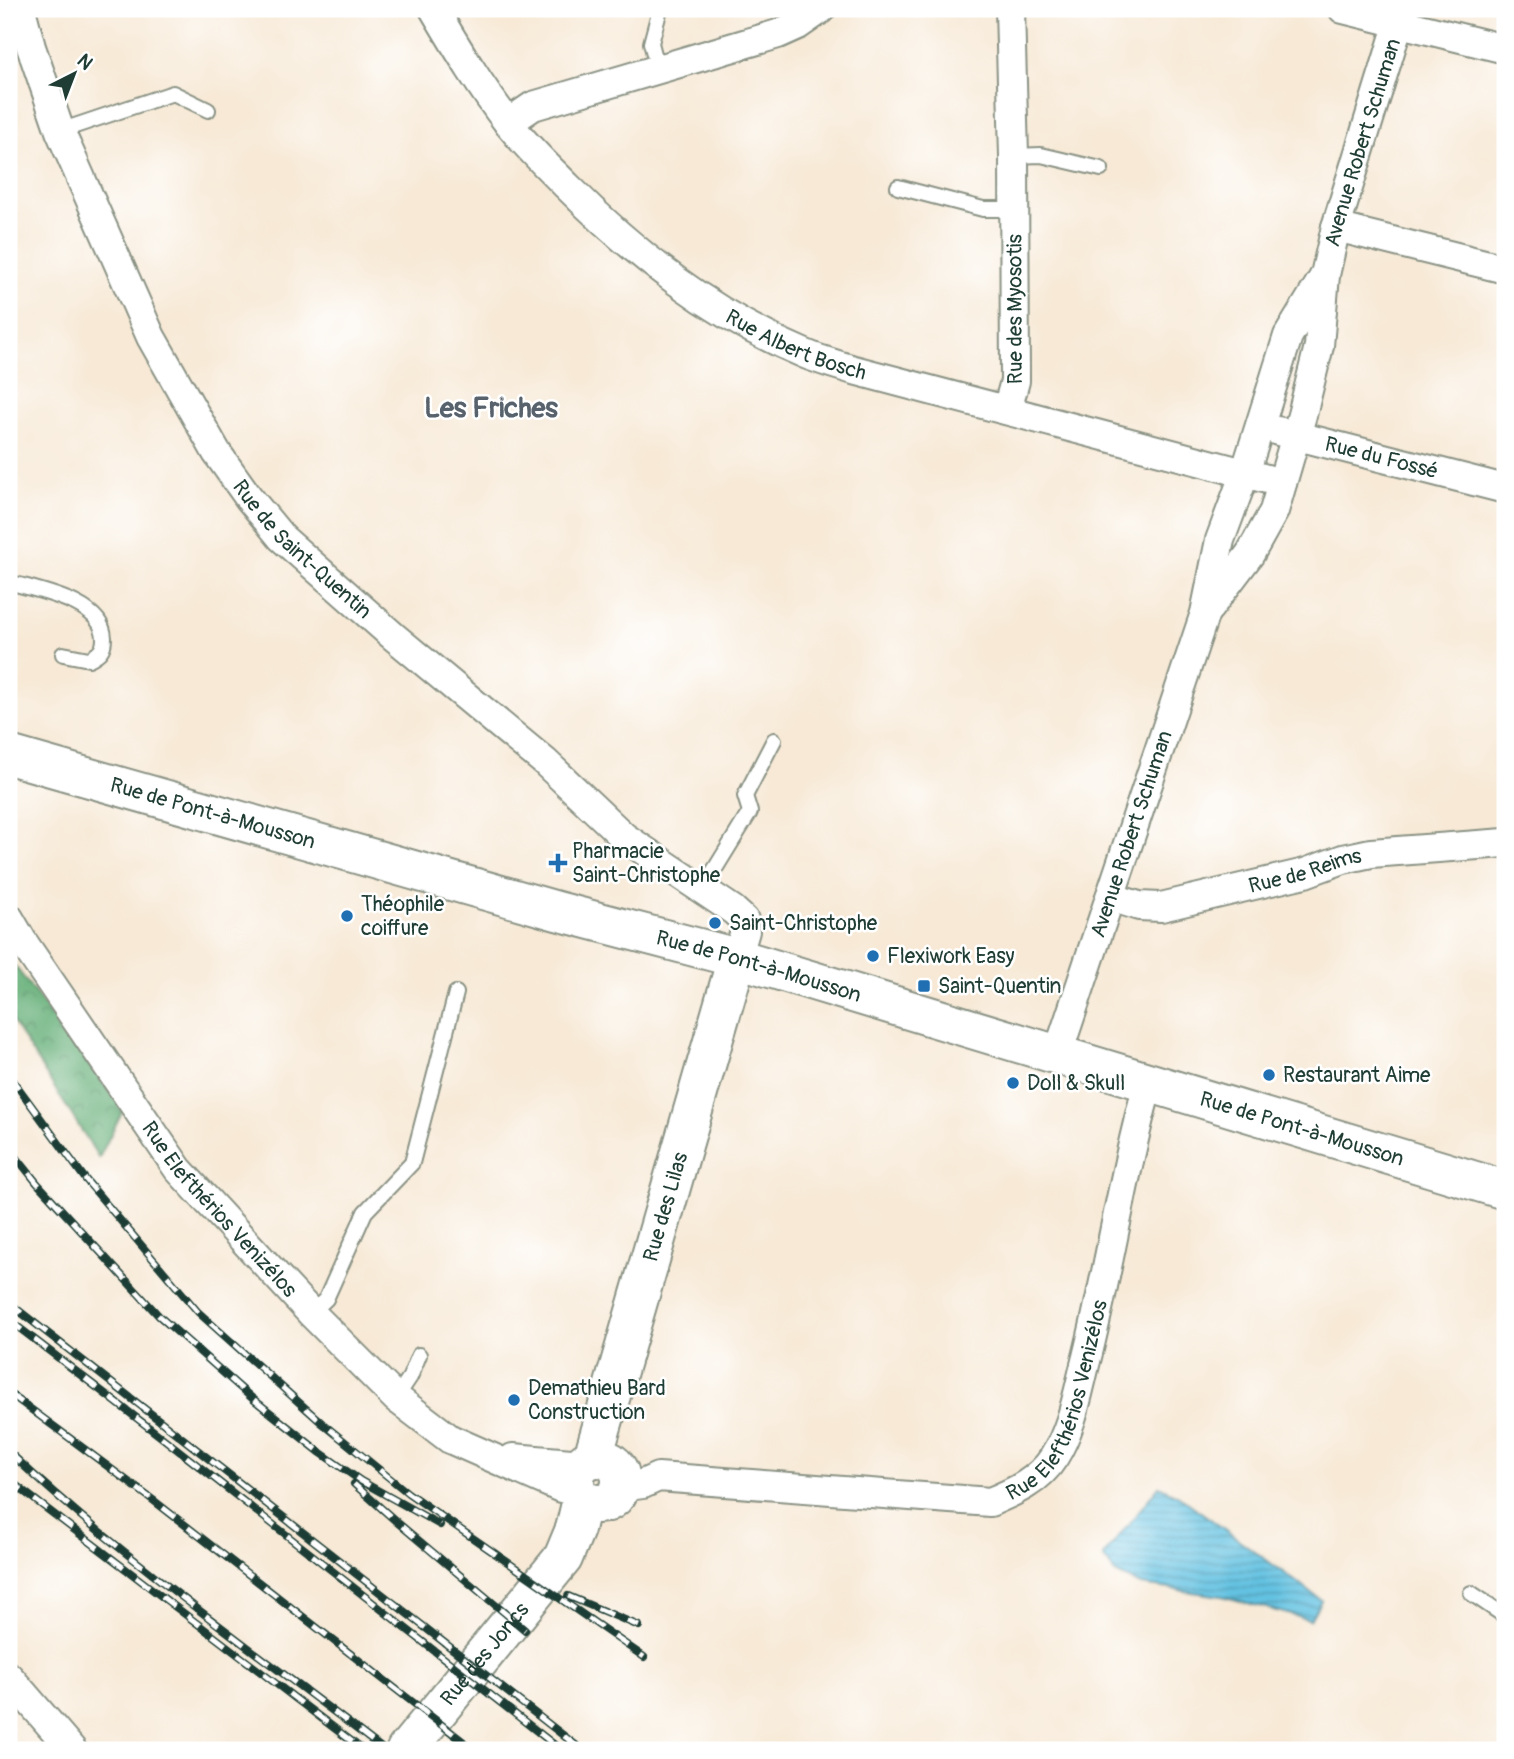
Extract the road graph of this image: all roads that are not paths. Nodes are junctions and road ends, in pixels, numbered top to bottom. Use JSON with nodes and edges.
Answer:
{"nodes":[{"id":1,"x":21,"y":9,"type":"edge"},
{"id":2,"x":434,"y":9,"type":"edge"},
{"id":3,"x":660,"y":9,"type":"edge"},
{"id":4,"x":821,"y":9,"type":"edge"},
{"id":5,"x":1010,"y":9,"type":"edge"},
{"id":6,"x":1343,"y":9,"type":"edge"},
{"id":7,"x":1400,"y":16,"type":"edge"},
{"id":8,"x":1505,"y":49,"type":"edge"},
{"id":9,"x":658,"y":69,"type":"junction"},
{"id":10,"x":208,"y":110,"type":"dead end"},
{"id":11,"x":508,"y":123,"type":"junction"},
{"id":12,"x":60,"y":131,"type":"junction"},
{"id":13,"x":1014,"y":156,"type":"junction"},
{"id":14,"x":1101,"y":169,"type":"dead end"},
{"id":15,"x":898,"y":187,"type":"dead end"},
{"id":16,"x":1014,"y":209,"type":"junction"},
{"id":17,"x":1336,"y":227,"type":"junction"},
{"id":18,"x":1505,"y":269,"type":"edge"},
{"id":19,"x":1325,"y":275,"type":"junction"},
{"id":20,"x":1007,"y":410,"type":"junction"},
{"id":21,"x":1259,"y":426,"type":"junction"},
{"id":22,"x":1296,"y":436,"type":"junction"},
{"id":23,"x":1245,"y":472,"type":"junction"},
{"id":24,"x":1282,"y":483,"type":"junction"},
{"id":25,"x":1505,"y":489,"type":"edge"},
{"id":26,"x":9,"y":582,"type":"edge"},
{"id":27,"x":1205,"y":613,"type":"junction"},
{"id":28,"x":63,"y":654,"type":"dead end"},
{"id":29,"x":774,"y":740,"type":"dead end"},
{"id":30,"x":9,"y":755,"type":"edge"},
{"id":31,"x":1505,"y":843,"type":"edge"},
{"id":32,"x":702,"y":890,"type":"junction"},
{"id":33,"x":1110,"y":897,"type":"junction"},
{"id":34,"x":9,"y":918,"type":"edge"},
{"id":35,"x":737,"y":958,"type":"junction"},
{"id":36,"x":456,"y":993,"type":"dead end"},
{"id":37,"x":1058,"y":1053,"type":"junction"},
{"id":38,"x":1149,"y":1081,"type":"junction"},
{"id":39,"x":1505,"y":1190,"type":"edge"},
{"id":40,"x":311,"y":1313,"type":"junction"},
{"id":41,"x":419,"y":1355,"type":"dead end"},
{"id":42,"x":396,"y":1398,"type":"junction"},
{"id":43,"x":593,"y":1484,"type":"junction"},
{"id":44,"x":1471,"y":1593,"type":"dead end"},
{"id":45,"x":1505,"y":1616,"type":"edge"},
{"id":46,"x":9,"y":1677,"type":"edge"},
{"id":47,"x":72,"y":1750,"type":"edge"},
{"id":48,"x":406,"y":1750,"type":"edge"}],
"edges":[{"from":1,"to":12,"type":"street","name":"Rue de Saint-Quentin"},
{"from":2,"to":11,"type":"street","name":"Rue Albert Bosch"},
{"from":3,"to":9,"type":"lane"},
{"from":4,"to":9,"type":"street"},
{"from":5,"to":13,"type":"street","name":"Rue des Myosotis"},
{"from":6,"to":7,"type":"street"},
{"from":7,"to":8,"type":"street"},
{"from":7,"to":17,"type":"street","name":"Avenue Robert Schuman"},
{"from":9,"to":11,"type":"street"},
{"from":10,"to":12,"type":"lane"},
{"from":11,"to":20,"type":"street","name":"Rue Albert Bosch"},
{"from":12,"to":32,"type":"street","name":"Rue de Saint-Quentin"},
{"from":13,"to":14,"type":"lane"},
{"from":13,"to":16,"type":"street","name":"Rue des Myosotis"},
{"from":15,"to":16,"type":"lane","name":"Rue des Myosotis"},
{"from":16,"to":20,"type":"street","name":"Rue des Myosotis"},
{"from":17,"to":18,"type":"street"},
{"from":17,"to":19,"type":"street","name":"Avenue Robert Schuman"},
{"from":19,"to":21,"type":"street","name":"Avenue Robert Schuman"},
{"from":19,"to":22,"type":"street","name":"Avenue Robert Schuman"},
{"from":20,"to":23,"type":"street","name":"Rue Albert Bosch"},
{"from":21,"to":22,"type":"street","name":"Rue du Fossé"},
{"from":21,"to":23,"type":"street","name":"Avenue Robert Schuman"},
{"from":22,"to":24,"type":"street","name":"Avenue Robert Schuman"},
{"from":22,"to":25,"type":"street","name":"Rue du Fossé"},
{"from":23,"to":24,"type":"street","name":"Rue Albert Bosch"},
{"from":23,"to":27,"type":"street","name":"Avenue Robert Schuman"},
{"from":24,"to":27,"type":"street","name":"Avenue Robert Schuman"},
{"from":26,"to":28,"type":"lane"},
{"from":27,"to":33,"type":"street","name":"Avenue Robert Schuman"},
{"from":29,"to":32,"type":"lane"},
{"from":30,"to":35,"type":"main road","name":"Rue de Pont-à-Mousson"},
{"from":31,"to":33,"type":"street","name":"Rue de Reims"},
{"from":32,"to":35,"type":"street","name":"Rue de Saint-Quentin"},
{"from":33,"to":37,"type":"street","name":"Avenue Robert Schuman"},
{"from":34,"to":40,"type":"street","name":"Rue Elefthérios Venizélos"},
{"from":35,"to":37,"type":"main road","name":"Rue de Pont-à-Mousson"},
{"from":35,"to":43,"type":"main road","name":"Rue des Lilas"},
{"from":36,"to":40,"type":"lane"},
{"from":37,"to":38,"type":"main road","name":"Rue de Pont-à-Mousson"},
{"from":38,"to":39,"type":"main road","name":"Rue de Pont-à-Mousson"},
{"from":38,"to":43,"type":"street","name":"Rue Elefthérios Venizélos"},
{"from":40,"to":42,"type":"street","name":"Rue Elefthérios Venizélos"},
{"from":41,"to":42,"type":"lane"},
{"from":42,"to":43,"type":"street","name":"Rue Elefthérios Venizélos"},
{"from":43,"to":48,"type":"main road","name":"Rue des Joncs"},
{"from":44,"to":45,"type":"lane"},
{"from":46,"to":47,"type":"street"}]}
